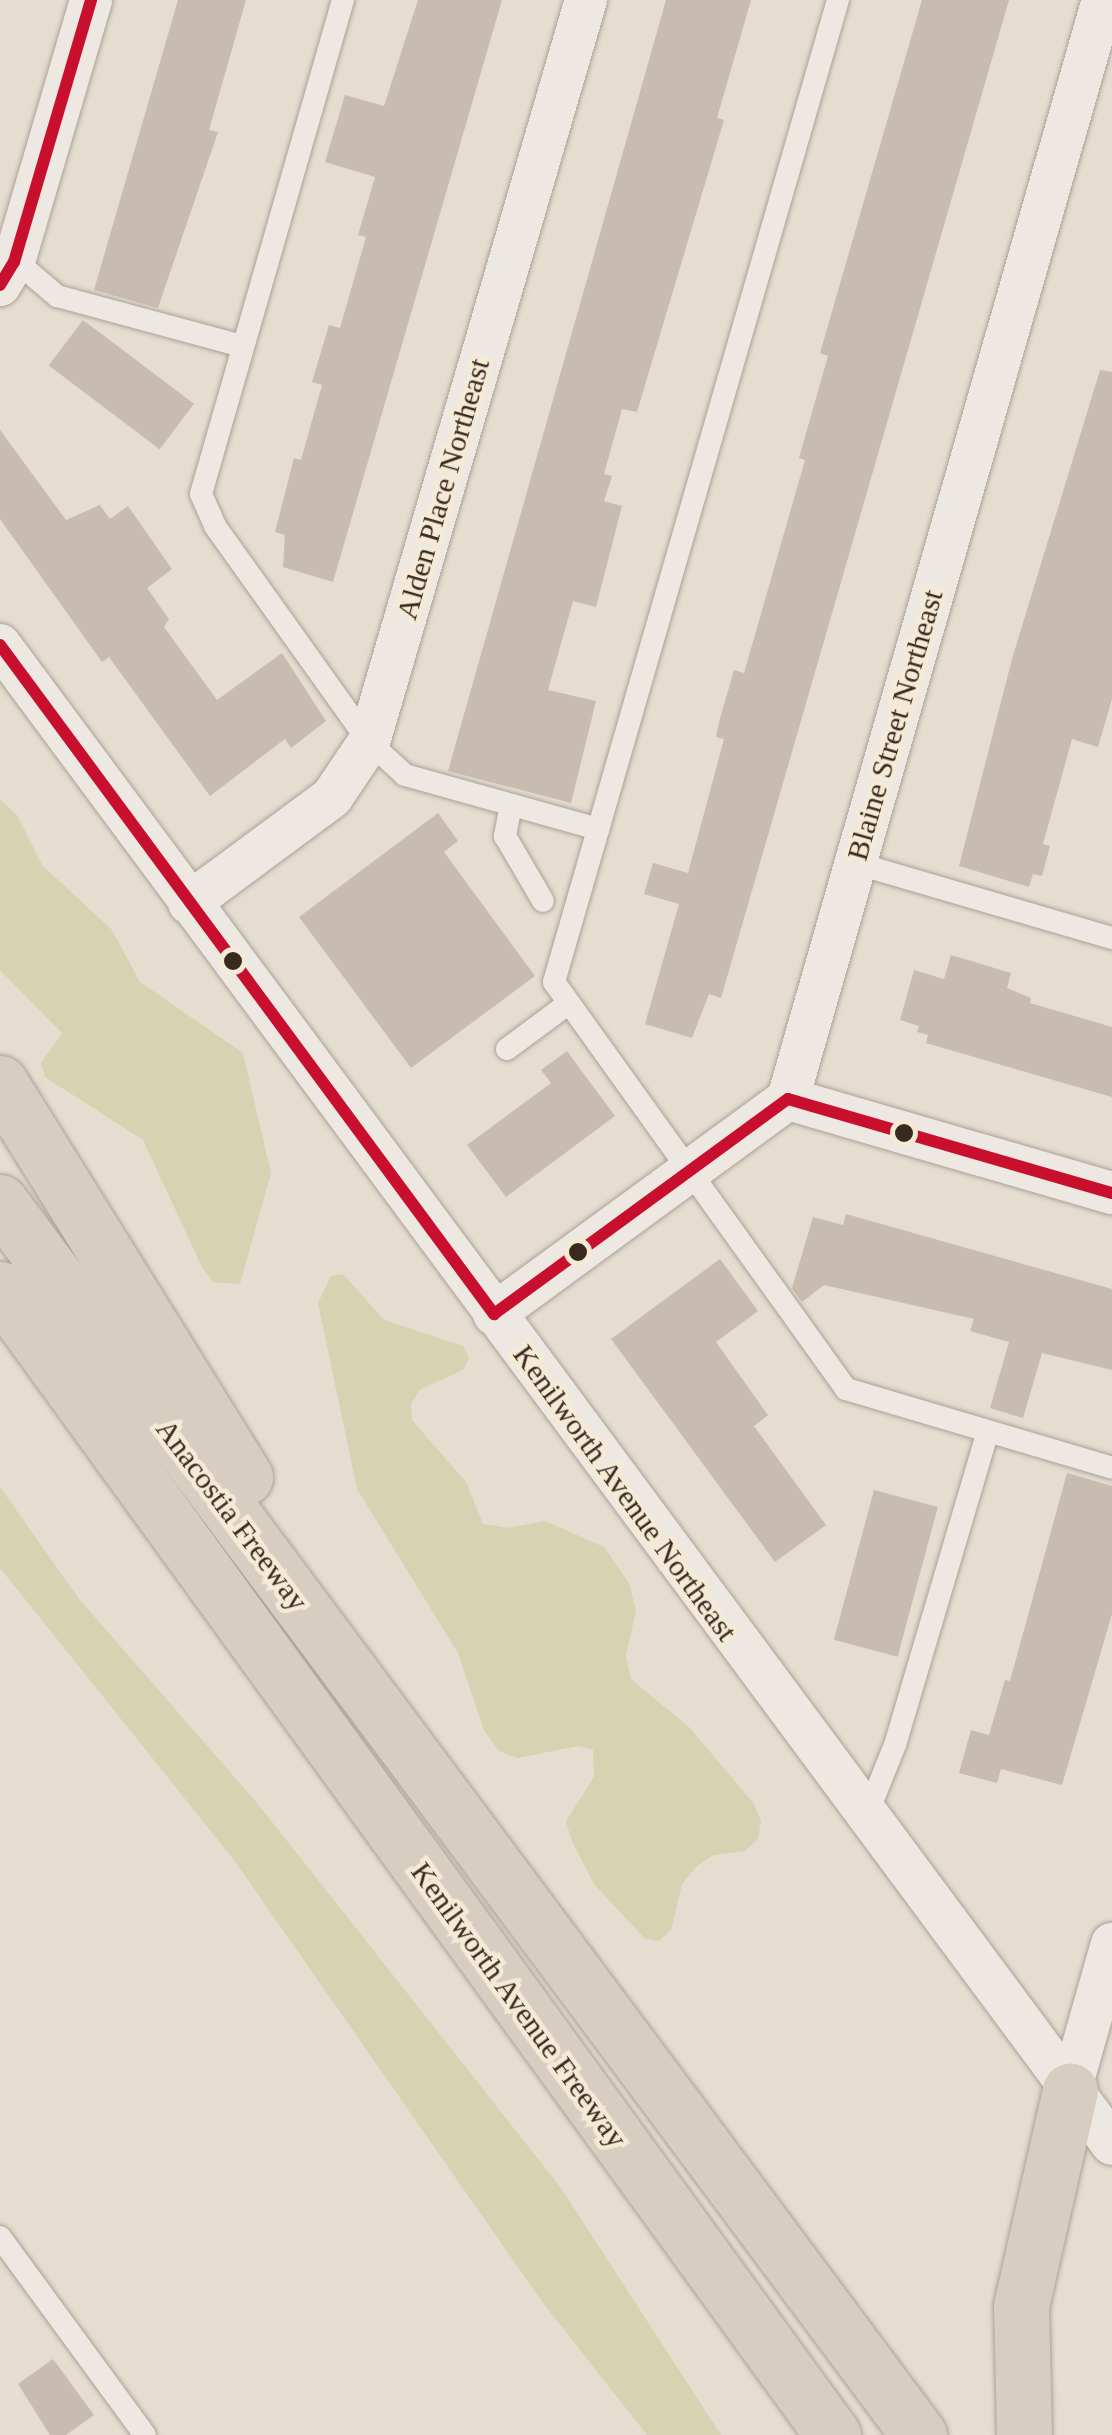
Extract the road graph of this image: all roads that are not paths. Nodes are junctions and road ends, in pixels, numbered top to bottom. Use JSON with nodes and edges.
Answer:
{"nodes":[{"id":1,"x":91,"y":0,"type":"edge"},
{"id":2,"x":343,"y":0,"type":"edge"},
{"id":3,"x":586,"y":0,"type":"edge"},
{"id":4,"x":838,"y":0,"type":"edge"},
{"id":5,"x":1103,"y":0,"type":"edge"},
{"id":6,"x":5,"y":263,"type":"edge"},
{"id":7,"x":242,"y":346,"type":"junction"},
{"id":8,"x":0,"y":645,"type":"edge"},
{"id":9,"x":369,"y":742,"type":"junction"},
{"id":10,"x":512,"y":805,"type":"junction"},
{"id":11,"x":598,"y":830,"type":"junction"},
{"id":12,"x":856,"y":864,"type":"junction"},
{"id":13,"x":543,"y":901,"type":"dead end"},
{"id":14,"x":189,"y":903,"type":"junction"},
{"id":15,"x":1112,"y":938,"type":"edge"},
{"id":16,"x":569,"y":1003,"type":"junction"},
{"id":17,"x":507,"y":1049,"type":"dead end"},
{"id":18,"x":0,"y":1083,"type":"edge"},
{"id":19,"x":788,"y":1100,"type":"junction"},
{"id":20,"x":686,"y":1174,"type":"junction"},
{"id":21,"x":1112,"y":1193,"type":"edge"},
{"id":22,"x":0,"y":1202,"type":"edge"},
{"id":23,"x":0,"y":1289,"type":"edge"},
{"id":24,"x":494,"y":1314,"type":"junction"},
{"id":25,"x":0,"y":1349,"type":"edge"},
{"id":26,"x":988,"y":1431,"type":"junction"},
{"id":27,"x":1112,"y":1468,"type":"edge"},
{"id":28,"x":204,"y":1574,"type":"junction"},
{"id":29,"x":866,"y":1817,"type":"junction"},
{"id":30,"x":468,"y":1825,"type":"junction"},
{"id":31,"x":1112,"y":1944,"type":"edge"},
{"id":32,"x":1070,"y":2091,"type":"junction"},
{"id":33,"x":1112,"y":2144,"type":"edge"},
{"id":34,"x":0,"y":2237,"type":"edge"},
{"id":35,"x":146,"y":2435,"type":"edge"},
{"id":36,"x":833,"y":2435,"type":"edge"},
{"id":37,"x":919,"y":2435,"type":"edge"},
{"id":38,"x":1024,"y":2435,"type":"edge"}],
"edges":[{"from":1,"to":6,"type":"street"},
{"from":2,"to":7,"type":"lane"},
{"from":3,"to":9,"type":"street","name":"Alden Place Northeast"},
{"from":4,"to":11,"type":"lane"},
{"from":5,"to":12,"type":"street","name":"Blaine Street Northeast"},
{"from":6,"to":7,"type":"lane"},
{"from":7,"to":9,"type":"lane"},
{"from":8,"to":14,"type":"street","name":"Kenilworth Avenue Northeast"},
{"from":9,"to":10,"type":"lane"},
{"from":9,"to":14,"type":"street","name":"Alden Place Northeast"},
{"from":10,"to":11,"type":"lane"},
{"from":10,"to":13,"type":"lane"},
{"from":11,"to":16,"type":"lane"},
{"from":12,"to":15,"type":"lane"},
{"from":12,"to":19,"type":"street","name":"Blaine Street Northeast"},
{"from":14,"to":24,"type":"street","name":"Kenilworth Avenue Northeast"},
{"from":16,"to":17,"type":"lane"},
{"from":16,"to":20,"type":"lane"},
{"from":18,"to":30,"type":"highway"},
{"from":19,"to":20,"type":"street"},
{"from":19,"to":21,"type":"street"},
{"from":20,"to":24,"type":"street"},
{"from":20,"to":26,"type":"lane"},
{"from":22,"to":30,"type":"highway","name":"Anacostia Freeway"},
{"from":23,"to":28,"type":"highway"},
{"from":24,"to":29,"type":"street","name":"Kenilworth Avenue Northeast"},
{"from":25,"to":28,"type":"highway","name":"Anacostia Freeway"},
{"from":26,"to":27,"type":"lane"},
{"from":26,"to":29,"type":"lane"},
{"from":28,"to":36,"type":"highway","name":"Kenilworth Avenue Freeway"},
{"from":29,"to":32,"type":"street","name":"Kenilworth Avenue Northeast"},
{"from":30,"to":37,"type":"highway"},
{"from":31,"to":32,"type":"street"},
{"from":32,"to":33,"type":"street","name":"Kenilworth Avenue Northeast"},
{"from":32,"to":38,"type":"highway"},
{"from":34,"to":35,"type":"lane"}]}
